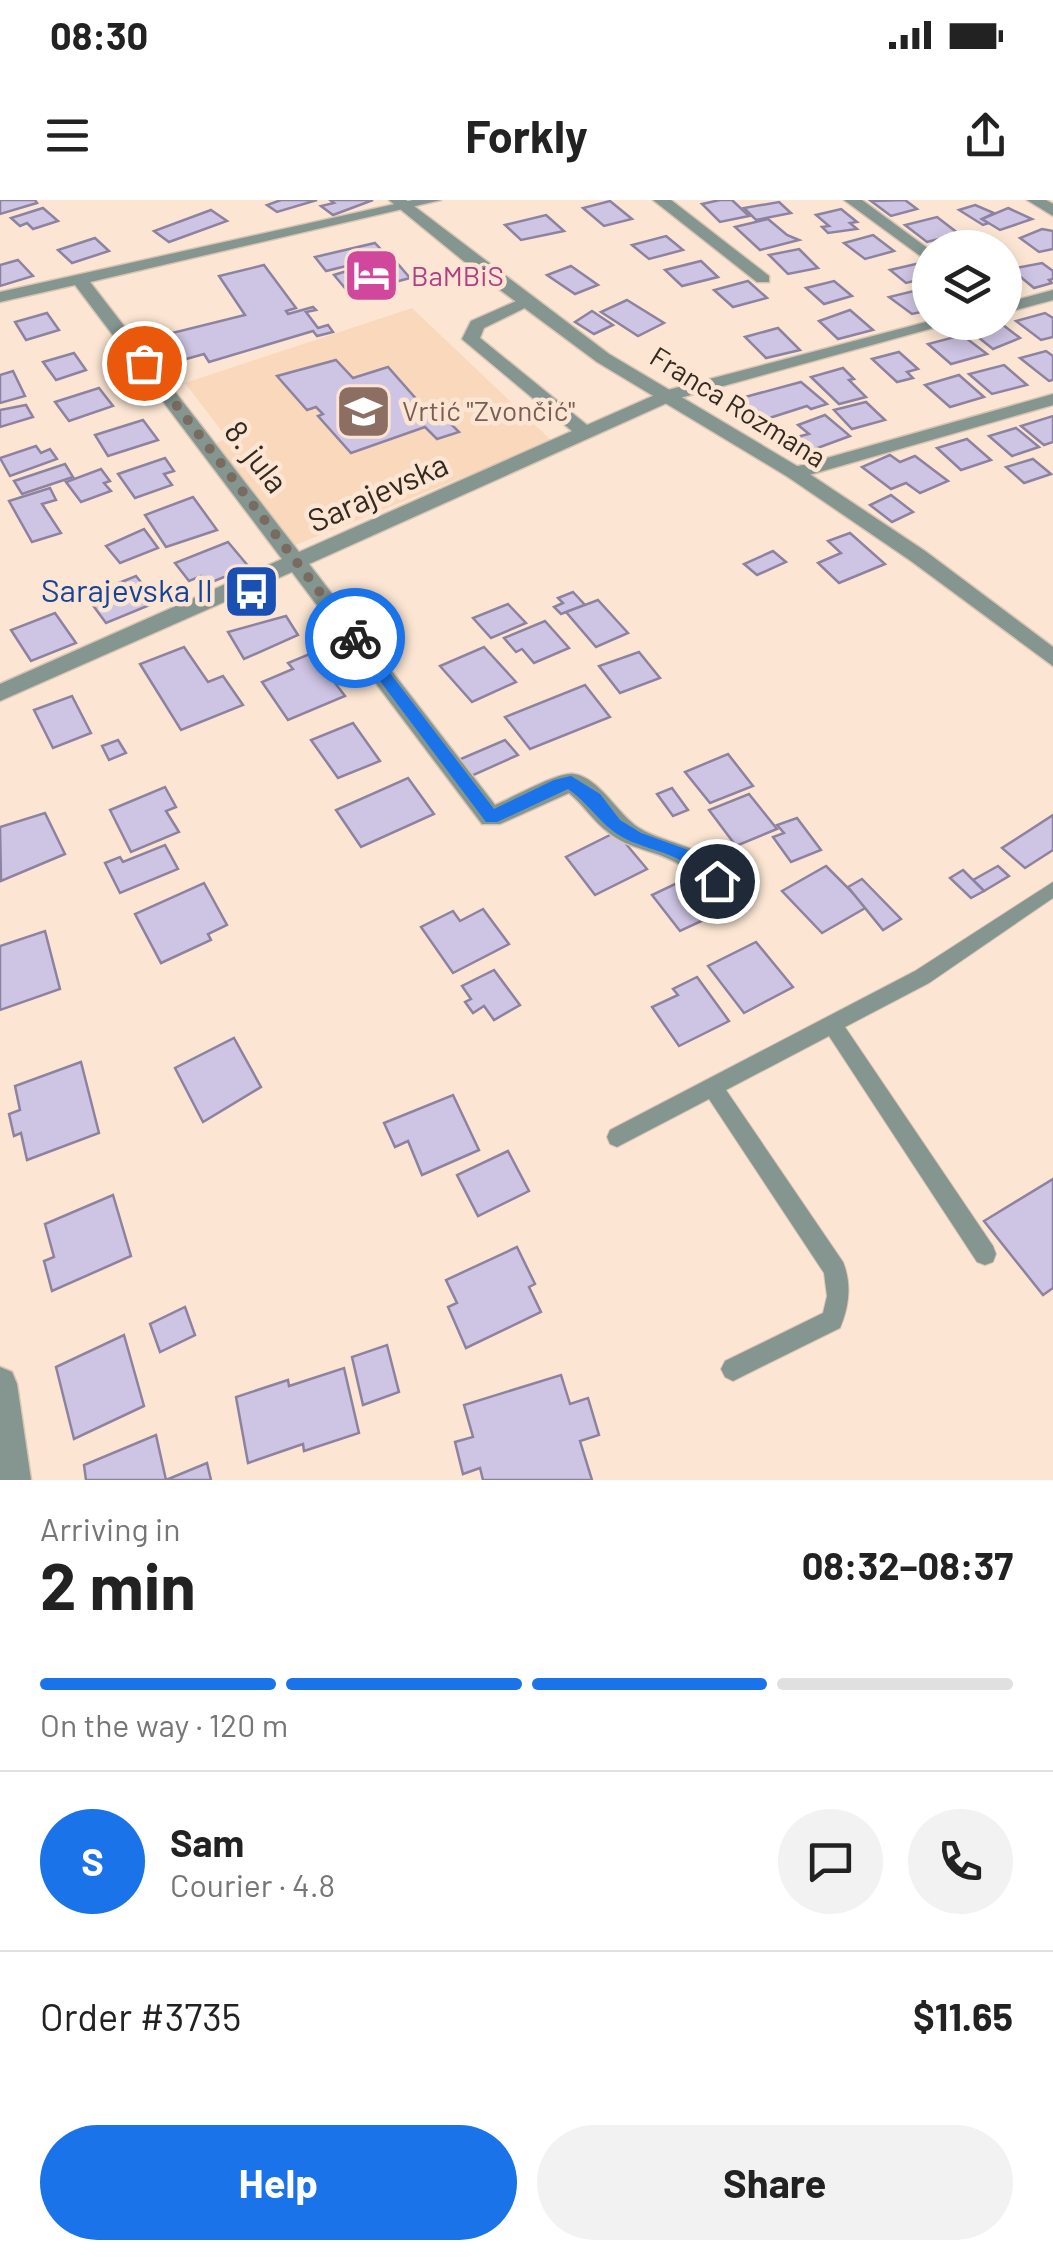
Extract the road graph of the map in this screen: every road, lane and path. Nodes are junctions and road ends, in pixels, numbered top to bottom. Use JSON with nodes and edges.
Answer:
{"nodes":[{"id":1,"x":432,"y":200,"type":"edge"},
{"id":2,"x":661,"y":200,"type":"edge"},
{"id":3,"x":852,"y":200,"type":"edge"},
{"id":4,"x":1035,"y":200,"type":"edge"},
{"id":5,"x":401,"y":202,"type":"edge"},
{"id":6,"x":1053,"y":211,"type":"edge"},
{"id":7,"x":912,"y":245,"type":"edge"},
{"id":8,"x":79,"y":279,"type":"junction"},
{"id":9,"x":763,"y":280,"type":"dead end"},
{"id":10,"x":1053,"y":296,"type":"edge"},
{"id":11,"x":0,"y":297,"type":"edge"},
{"id":12,"x":527,"y":303,"type":"junction"},
{"id":13,"x":1022,"y":304,"type":"edge"},
{"id":14,"x":912,"y":331,"type":"edge"},
{"id":15,"x":670,"y":396,"type":"junction"},
{"id":16,"x":1053,"y":398,"type":"edge"},
{"id":17,"x":586,"y":433,"type":"junction"},
{"id":18,"x":796,"y":473,"type":"junction"},
{"id":19,"x":296,"y":562,"type":"junction"},
{"id":20,"x":1053,"y":658,"type":"edge"},
{"id":21,"x":0,"y":693,"type":"edge"},
{"id":22,"x":717,"y":881,"type":"dead end"},
{"id":23,"x":1053,"y":889,"type":"edge"},
{"id":24,"x":832,"y":1024,"type":"junction"},
{"id":25,"x":714,"y":1087,"type":"junction"},
{"id":26,"x":617,"y":1137,"type":"dead end"},
{"id":27,"x":985,"y":1254,"type":"dead end"},
{"id":28,"x":733,"y":1369,"type":"dead end"},
{"id":29,"x":0,"y":1384,"type":"edge"},
{"id":30,"x":14,"y":1480,"type":"edge"}],
"edges":[{"from":1,"to":5,"type":"street"},
{"from":2,"to":9,"type":"street"},
{"from":3,"to":7,"type":"street"},
{"from":4,"to":6,"type":"street"},
{"from":5,"to":8,"type":"street"},
{"from":5,"to":12,"type":"street","name":"Franca Rozmana"},
{"from":8,"to":11,"type":"street"},
{"from":8,"to":19,"type":"street","name":"8. jula"},
{"from":10,"to":13,"type":"street"},
{"from":12,"to":15,"type":"street","name":"Franca Rozmana"},
{"from":12,"to":17,"type":"street"},
{"from":14,"to":15,"type":"street","name":"Sarajevska"},
{"from":15,"to":17,"type":"street","name":"Sarajevska"},
{"from":15,"to":18,"type":"street","name":"Franca Rozmana"},
{"from":16,"to":18,"type":"street"},
{"from":17,"to":19,"type":"street","name":"Sarajevska"},
{"from":18,"to":20,"type":"street","name":"Franca Rozmana"},
{"from":19,"to":21,"type":"street","name":"Sarajevska"},
{"from":19,"to":22,"type":"street","name":"8. jula"},
{"from":23,"to":24,"type":"lane"},
{"from":24,"to":25,"type":"lane"},
{"from":24,"to":27,"type":"lane"},
{"from":25,"to":26,"type":"lane"},
{"from":25,"to":28,"type":"lane"},
{"from":29,"to":30,"type":"street"}]}
